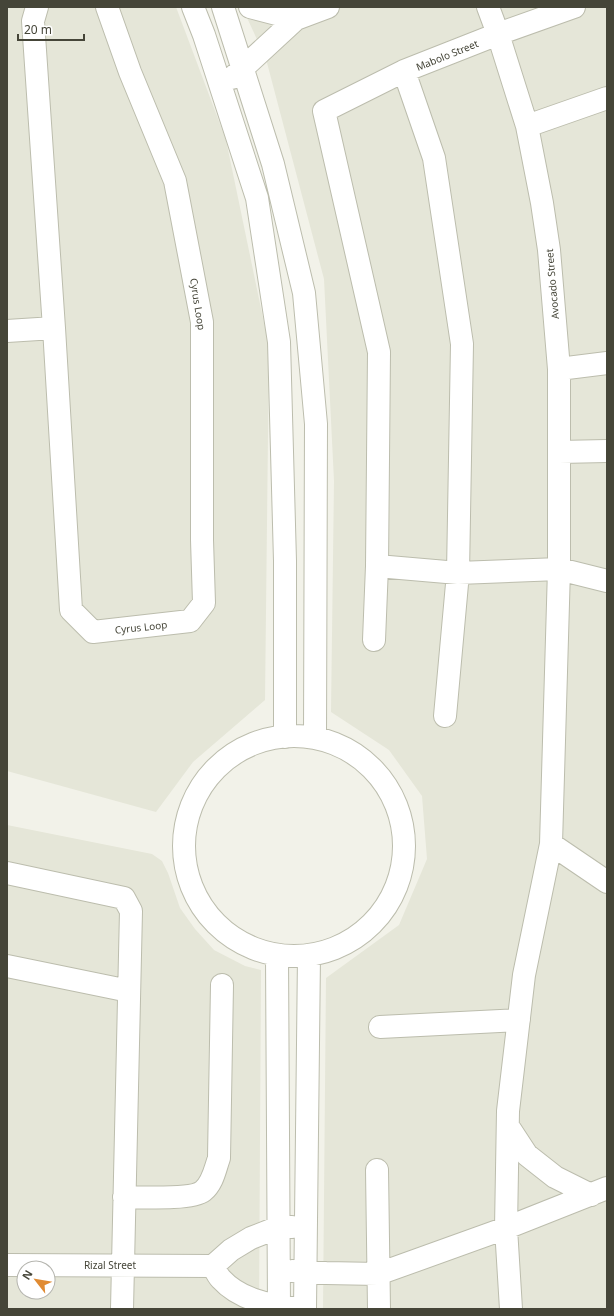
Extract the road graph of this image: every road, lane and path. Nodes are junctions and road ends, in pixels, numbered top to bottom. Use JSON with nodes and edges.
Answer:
{"nodes":[{"id":1,"x":37,"y":7,"type":"edge"},
{"id":2,"x":107,"y":7,"type":"edge"},
{"id":3,"x":193,"y":7,"type":"edge"},
{"id":4,"x":223,"y":7,"type":"edge"},
{"id":5,"x":250,"y":7,"type":"edge"},
{"id":6,"x":328,"y":7,"type":"edge"},
{"id":7,"x":488,"y":7,"type":"edge"},
{"id":8,"x":574,"y":7,"type":"edge"},
{"id":9,"x":296,"y":19,"type":"junction"},
{"id":10,"x":498,"y":34,"type":"junction"},
{"id":11,"x":243,"y":69,"type":"junction"},
{"id":12,"x":404,"y":72,"type":"junction"},
{"id":13,"x":221,"y":88,"type":"junction"},
{"id":14,"x":607,"y":98,"type":"edge"},
{"id":15,"x":527,"y":126,"type":"junction"},
{"id":16,"x":54,"y":328,"type":"junction"},
{"id":17,"x":7,"y":331,"type":"edge"},
{"id":18,"x":607,"y":363,"type":"edge"},
{"id":19,"x":560,"y":369,"type":"junction"},
{"id":20,"x":607,"y":451,"type":"edge"},
{"id":21,"x":559,"y":452,"type":"junction"},
{"id":22,"x":315,"y":546,"type":"junction"},
{"id":23,"x":284,"y":548,"type":"junction"},
{"id":24,"x":377,"y":566,"type":"junction"},
{"id":25,"x":559,"y":569,"type":"junction"},
{"id":26,"x":458,"y":573,"type":"junction"},
{"id":27,"x":607,"y":581,"type":"edge"},
{"id":28,"x":374,"y":640,"type":"dead end"},
{"id":29,"x":445,"y":716,"type":"dead end"},
{"id":30,"x":285,"y":737,"type":"junction"},
{"id":31,"x":315,"y":738,"type":"junction"},
{"id":32,"x":551,"y":844,"type":"junction"},
{"id":33,"x":7,"y":873,"type":"edge"},
{"id":34,"x":607,"y":882,"type":"edge"},
{"id":35,"x":309,"y":955,"type":"junction"},
{"id":36,"x":278,"y":956,"type":"junction"},
{"id":37,"x":7,"y":966,"type":"edge"},
{"id":38,"x":222,"y":985,"type":"dead end"},
{"id":39,"x":130,"y":991,"type":"junction"},
{"id":40,"x":519,"y":1020,"type":"junction"},
{"id":41,"x":380,"y":1027,"type":"dead end"},
{"id":42,"x":508,"y":1126,"type":"junction"},
{"id":43,"x":377,"y":1170,"type":"dead end"},
{"id":44,"x":599,"y":1191,"type":"edge"},
{"id":45,"x":124,"y":1197,"type":"junction"},
{"id":46,"x":279,"y":1227,"type":"junction"},
{"id":47,"x":306,"y":1228,"type":"junction"},
{"id":48,"x":506,"y":1228,"type":"junction"},
{"id":49,"x":7,"y":1265,"type":"edge"},
{"id":50,"x":122,"y":1266,"type":"junction"},
{"id":51,"x":213,"y":1266,"type":"junction"},
{"id":52,"x":279,"y":1270,"type":"junction"},
{"id":53,"x":306,"y":1272,"type":"junction"},
{"id":54,"x":378,"y":1274,"type":"junction"},
{"id":55,"x":285,"y":1308,"type":"edge"},
{"id":56,"x":122,"y":1309,"type":"edge"},
{"id":57,"x":305,"y":1309,"type":"edge"},
{"id":58,"x":378,"y":1309,"type":"edge"},
{"id":59,"x":511,"y":1309,"type":"edge"}],
"edges":[{"from":1,"to":16,"type":"street","name":"Cyrus Loop"},
{"from":2,"to":16,"type":"street","name":"Cyrus Loop"},
{"from":3,"to":13,"type":"street"},
{"from":4,"to":11,"type":"street"},
{"from":5,"to":9,"type":"street"},
{"from":6,"to":9,"type":"street"},
{"from":7,"to":10,"type":"street","name":"Avocado Street"},
{"from":8,"to":10,"type":"street","name":"Mabolo Street"},
{"from":9,"to":11,"type":"street"},
{"from":10,"to":12,"type":"street","name":"Mabolo Street"},
{"from":10,"to":15,"type":"street","name":"Avocado Street"},
{"from":11,"to":13,"type":"street"},
{"from":11,"to":22,"type":"street"},
{"from":12,"to":24,"type":"street","name":"Mabolo Street"},
{"from":12,"to":26,"type":"street"},
{"from":13,"to":23,"type":"street"},
{"from":14,"to":15,"type":"street"},
{"from":15,"to":19,"type":"street","name":"Avocado Street"},
{"from":16,"to":17,"type":"street"},
{"from":18,"to":19,"type":"street"},
{"from":19,"to":21,"type":"street","name":"Avocado Street"},
{"from":20,"to":21,"type":"street"},
{"from":21,"to":25,"type":"street","name":"Avocado Street"},
{"from":22,"to":23,"type":"street"},
{"from":22,"to":31,"type":"street"},
{"from":23,"to":30,"type":"street"},
{"from":24,"to":26,"type":"street"},
{"from":24,"to":28,"type":"street"},
{"from":25,"to":26,"type":"street"},
{"from":25,"to":27,"type":"street"},
{"from":25,"to":32,"type":"street","name":"Avocado Street"},
{"from":26,"to":29,"type":"street"},
{"from":30,"to":31,"type":"street"},
{"from":30,"to":36,"type":"street"},
{"from":31,"to":35,"type":"street"},
{"from":32,"to":34,"type":"street"},
{"from":32,"to":40,"type":"street","name":"Avocado Street"},
{"from":33,"to":39,"type":"street"},
{"from":35,"to":36,"type":"street"},
{"from":35,"to":47,"type":"street"},
{"from":36,"to":46,"type":"street"},
{"from":37,"to":39,"type":"street"},
{"from":38,"to":45,"type":"street"},
{"from":39,"to":45,"type":"street"},
{"from":40,"to":41,"type":"street"},
{"from":40,"to":42,"type":"street","name":"Avocado Street"},
{"from":42,"to":44,"type":"street"},
{"from":42,"to":48,"type":"street","name":"Avocado Street"},
{"from":43,"to":54,"type":"street"},
{"from":44,"to":48,"type":"street"},
{"from":45,"to":50,"type":"street"},
{"from":46,"to":47,"type":"street"},
{"from":46,"to":51,"type":"street"},
{"from":46,"to":52,"type":"street"},
{"from":47,"to":53,"type":"street"},
{"from":48,"to":54,"type":"street"},
{"from":48,"to":59,"type":"street","name":"Avocado Street"},
{"from":49,"to":50,"type":"street","name":"Rizal Street"},
{"from":50,"to":51,"type":"street","name":"Rizal Street"},
{"from":50,"to":56,"type":"street"},
{"from":51,"to":55,"type":"street"},
{"from":52,"to":53,"type":"street"},
{"from":52,"to":55,"type":"street"},
{"from":53,"to":54,"type":"street"},
{"from":53,"to":57,"type":"street"},
{"from":54,"to":58,"type":"street"}]}
